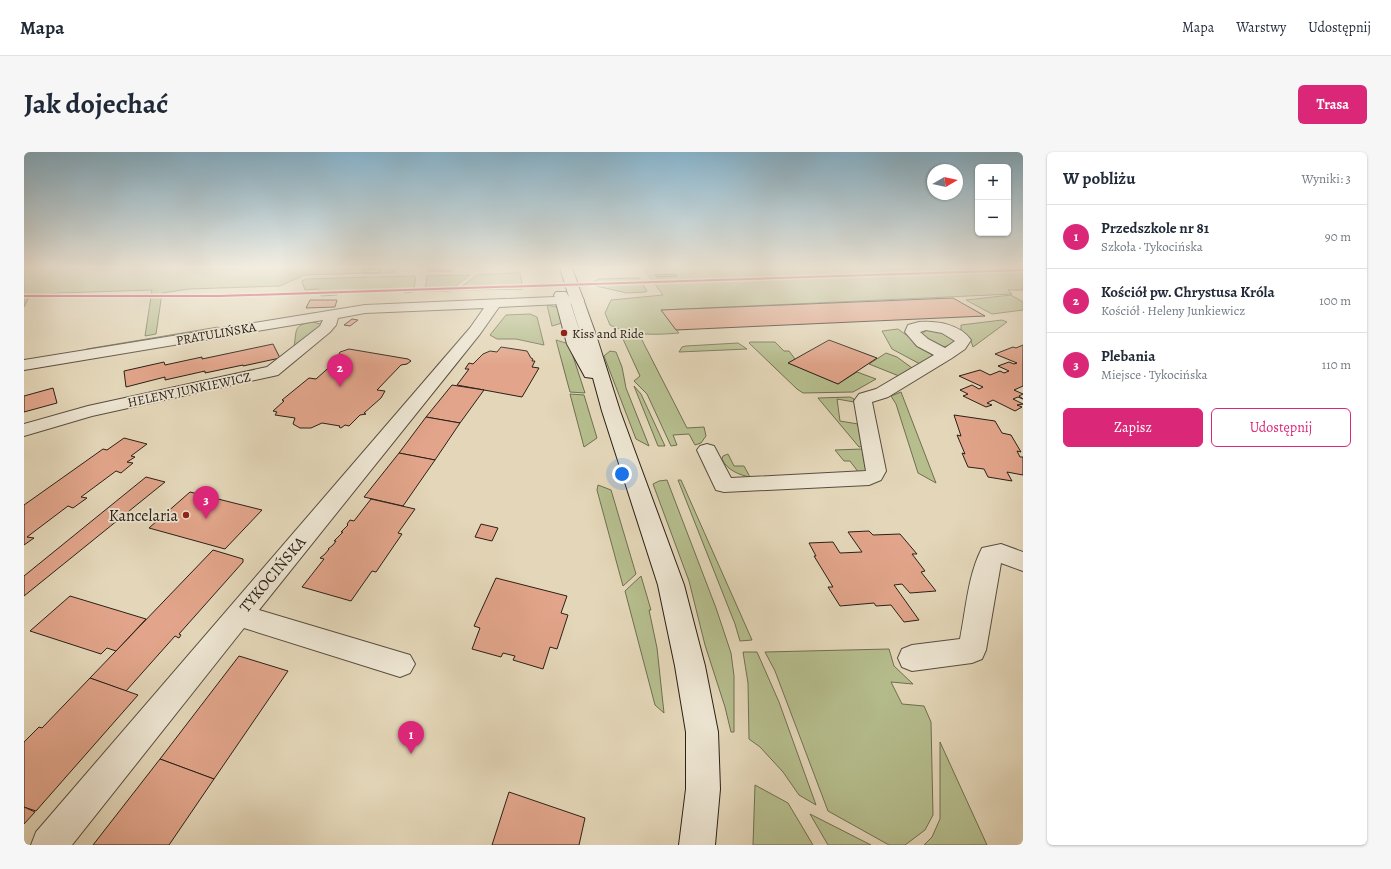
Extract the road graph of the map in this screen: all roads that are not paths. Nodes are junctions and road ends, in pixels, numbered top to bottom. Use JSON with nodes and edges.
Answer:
{"nodes":[{"id":1,"x":561,"y":300,"type":"edge"},
{"id":2,"x":570,"y":300,"type":"edge"},
{"id":3,"x":493,"y":303,"type":"junction"},
{"id":4,"x":332,"y":313,"type":"junction"},
{"id":5,"x":946,"y":355,"type":"dead end"},
{"id":6,"x":24,"y":365,"type":"edge"},
{"id":7,"x":24,"y":430,"type":"edge"},
{"id":8,"x":707,"y":450,"type":"dead end"},
{"id":9,"x":1023,"y":562,"type":"edge"},
{"id":10,"x":238,"y":615,"type":"junction"},
{"id":11,"x":912,"y":658,"type":"dead end"},
{"id":12,"x":400,"y":664,"type":"dead end"},
{"id":13,"x":49,"y":845,"type":"edge"},
{"id":14,"x":697,"y":845,"type":"edge"}],
"edges":[{"from":1,"to":3,"type":"street","name":"PRATULIŃSKA"},
{"from":2,"to":14,"type":"street"},
{"from":3,"to":4,"type":"street","name":"PRATULIŃSKA"},
{"from":3,"to":10,"type":"street","name":"TYKOCIŃSKA"},
{"from":4,"to":6,"type":"street","name":"PRATULIŃSKA"},
{"from":4,"to":7,"type":"street","name":"HELENY JUNKIEWICZ"},
{"from":5,"to":8,"type":"street"},
{"from":9,"to":11,"type":"street"},
{"from":10,"to":12,"type":"street"},
{"from":10,"to":13,"type":"street","name":"TYKOCIŃSKA"}]}
